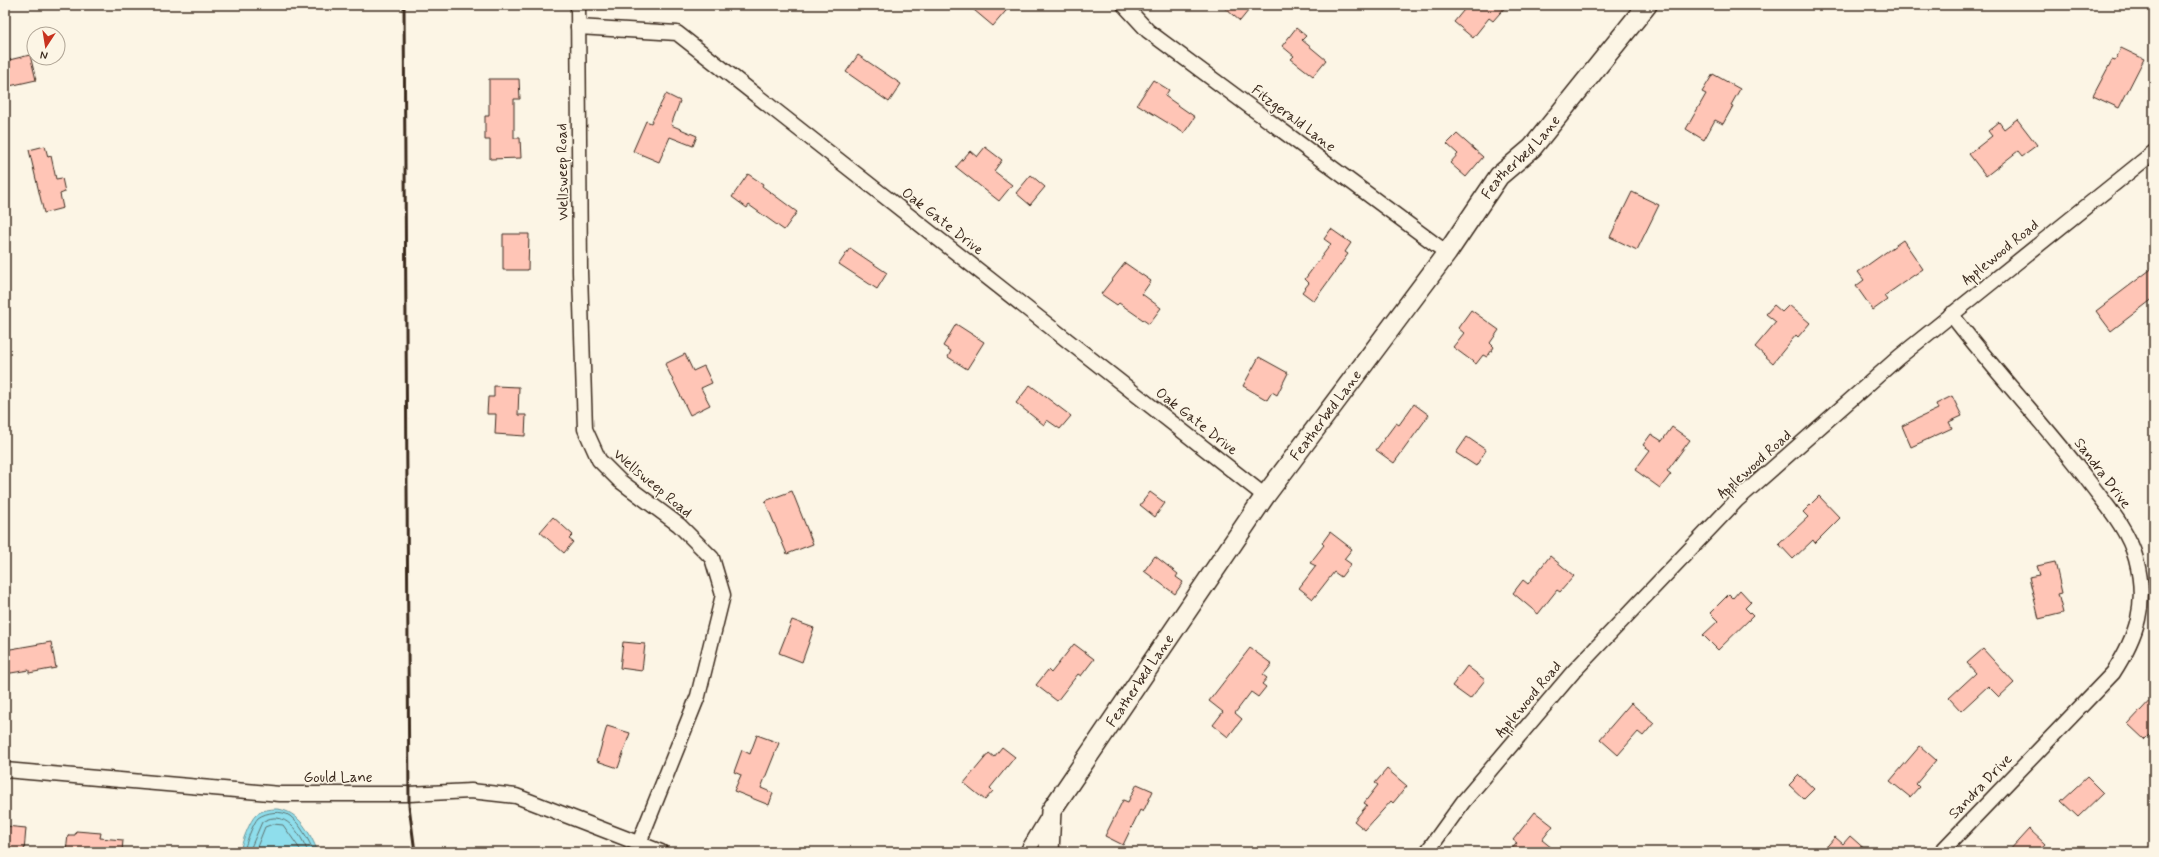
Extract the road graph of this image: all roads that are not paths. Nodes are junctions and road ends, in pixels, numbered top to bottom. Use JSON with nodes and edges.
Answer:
{"nodes":[{"id":1,"x":578,"y":5,"type":"edge"},
{"id":2,"x":1124,"y":5,"type":"edge"},
{"id":3,"x":1647,"y":5,"type":"edge"},
{"id":4,"x":578,"y":27,"type":"junction"},
{"id":5,"x":2154,"y":152,"type":"edge"},
{"id":6,"x":1447,"y":253,"type":"junction"},
{"id":7,"x":1951,"y":314,"type":"junction"},
{"id":8,"x":1265,"y":496,"type":"junction"},
{"id":9,"x":5,"y":770,"type":"edge"},
{"id":10,"x":1051,"y":812,"type":"junction"},
{"id":11,"x":639,"y":843,"type":"junction"},
{"id":12,"x":661,"y":852,"type":"edge"},
{"id":13,"x":1027,"y":852,"type":"edge"},
{"id":14,"x":1049,"y":852,"type":"edge"},
{"id":15,"x":1427,"y":852,"type":"edge"},
{"id":16,"x":1941,"y":852,"type":"edge"}],
"edges":[{"from":1,"to":4,"type":"street","name":"Wellsweep Road"},
{"from":2,"to":6,"type":"street","name":"Fitzgerald Lane"},
{"from":3,"to":6,"type":"street","name":"Featherbed Lane"},
{"from":4,"to":8,"type":"street","name":"Oak Gate Drive"},
{"from":4,"to":11,"type":"street","name":"Wellsweep Road"},
{"from":5,"to":7,"type":"street","name":"Applewood Road"},
{"from":6,"to":8,"type":"street","name":"Featherbed Lane"},
{"from":7,"to":15,"type":"street","name":"Applewood Road"},
{"from":7,"to":16,"type":"street","name":"Sandra Drive"},
{"from":8,"to":10,"type":"street","name":"Featherbed Lane"},
{"from":9,"to":11,"type":"street","name":"Gould Lane"},
{"from":10,"to":13,"type":"street"},
{"from":10,"to":14,"type":"street"},
{"from":11,"to":12,"type":"street","name":"Gould Lane"}]}
